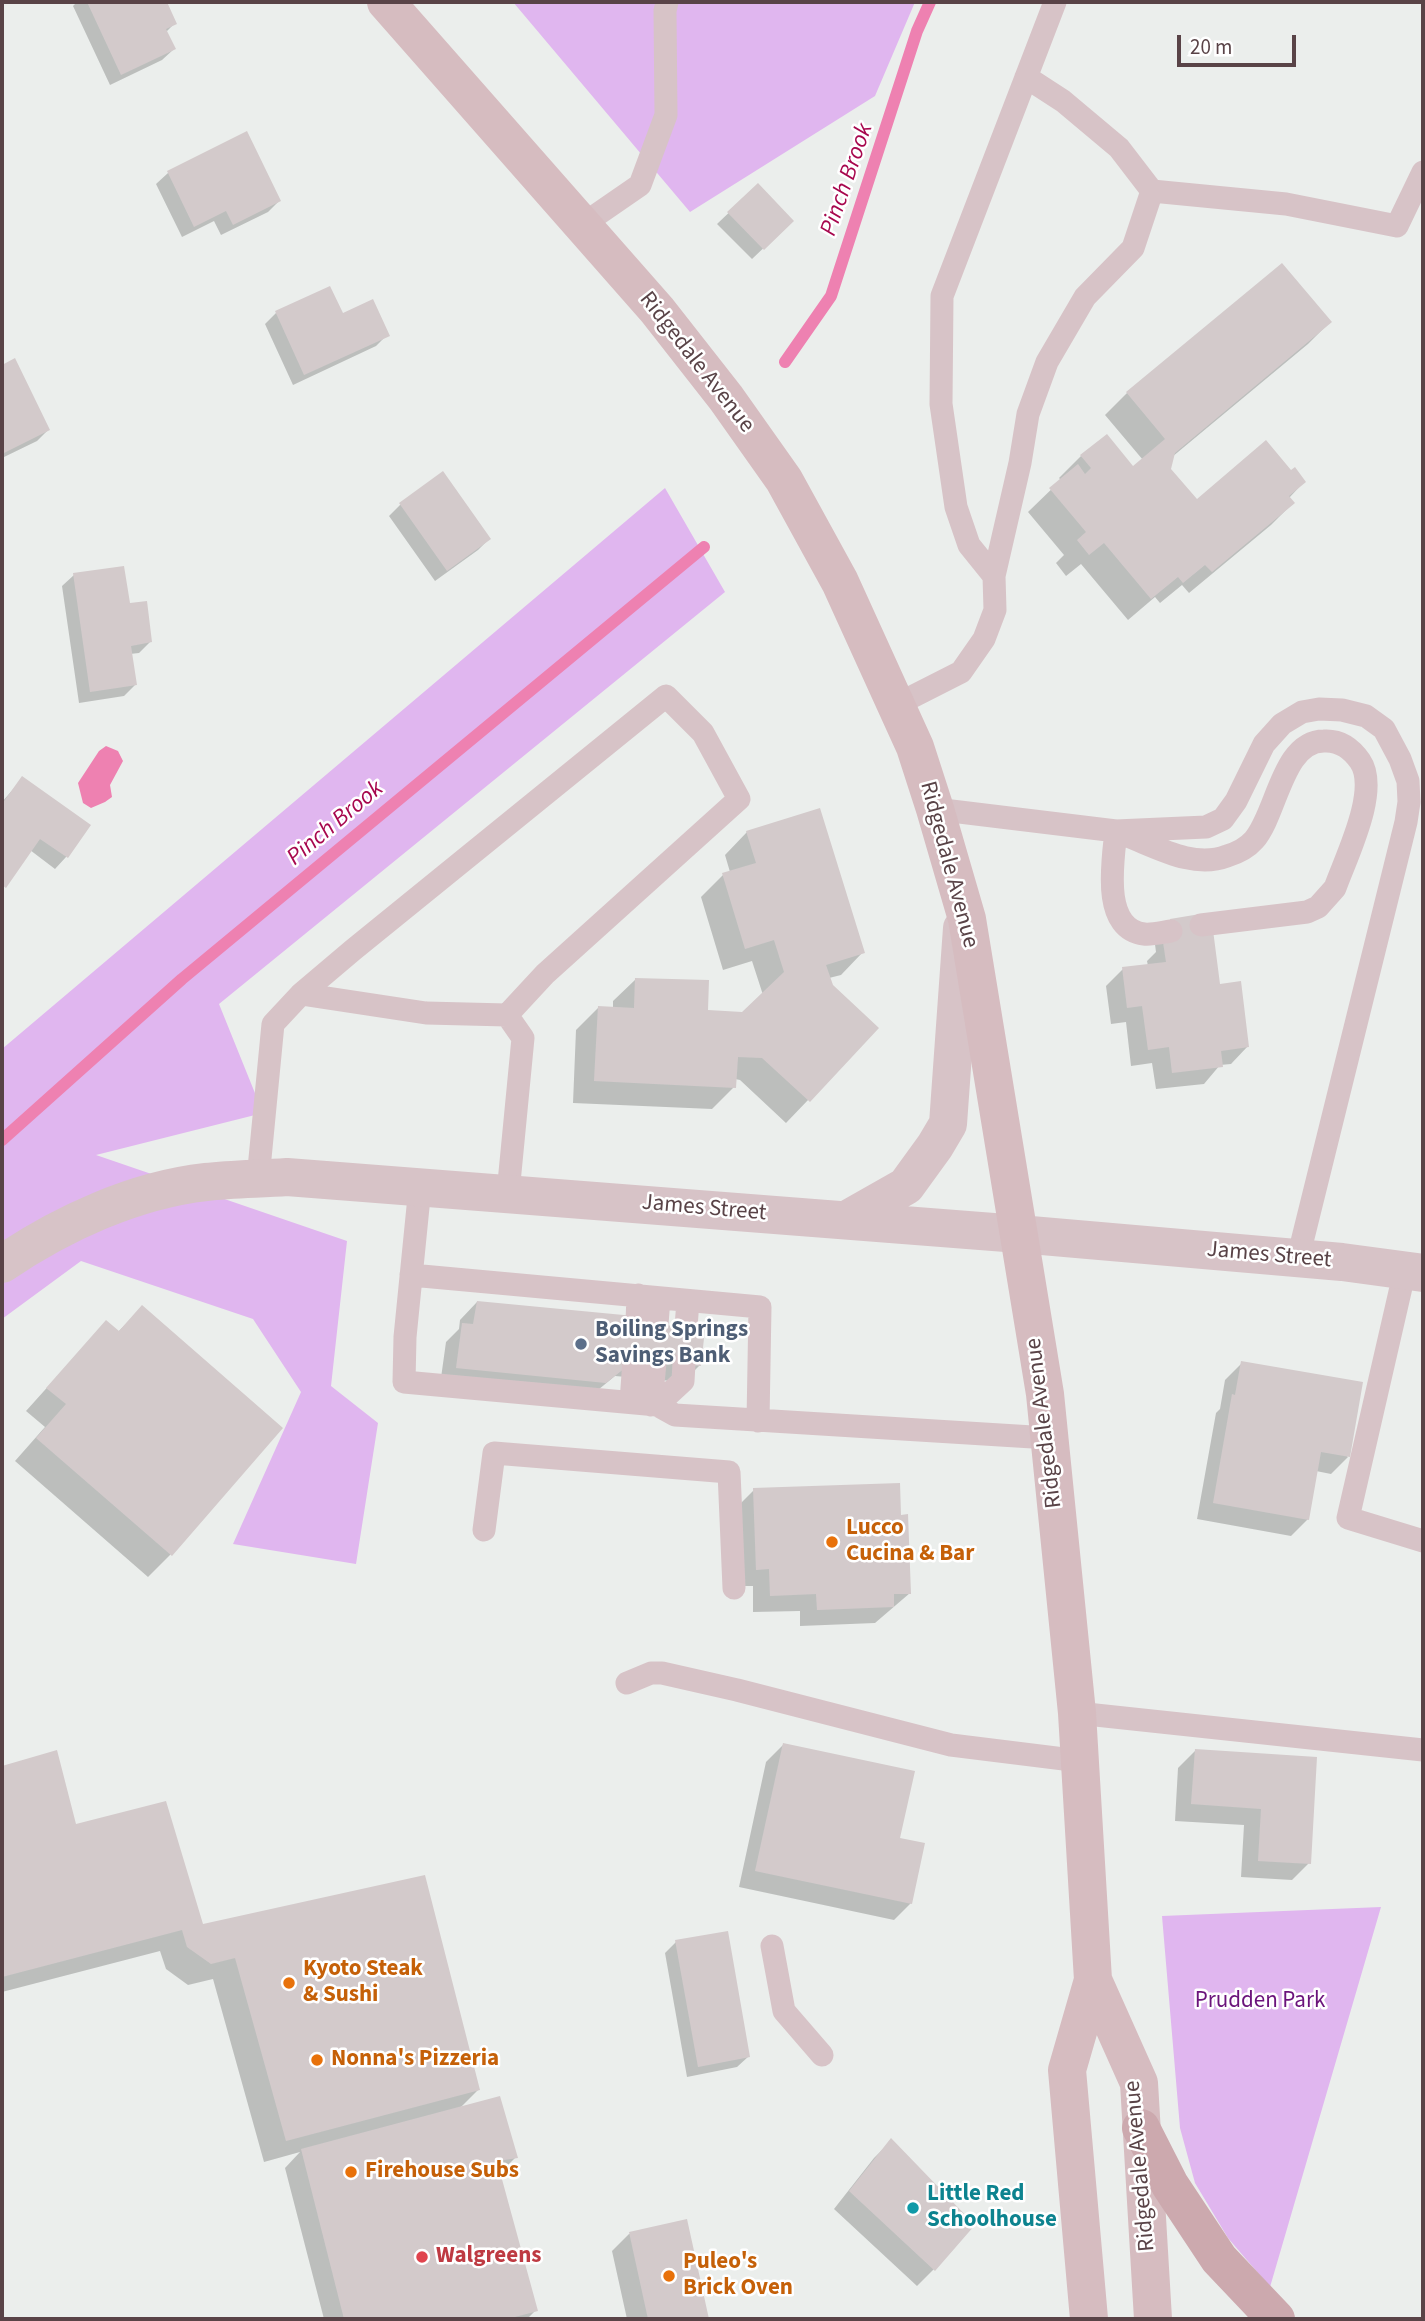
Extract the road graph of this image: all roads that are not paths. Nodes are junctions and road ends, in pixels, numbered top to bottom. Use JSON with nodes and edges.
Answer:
{"nodes":[{"id":1,"x":386,"y":2,"type":"edge"},
{"id":2,"x":667,"y":2,"type":"edge"},
{"id":3,"x":1055,"y":2,"type":"edge"},
{"id":4,"x":1026,"y":77,"type":"junction"},
{"id":5,"x":1423,"y":172,"type":"edge"},
{"id":6,"x":1152,"y":191,"type":"junction"},
{"id":7,"x":582,"y":225,"type":"junction"},
{"id":8,"x":994,"y":576,"type":"junction"},
{"id":9,"x":896,"y":705,"type":"junction"},
{"id":10,"x":935,"y":809,"type":"junction"},
{"id":11,"x":1116,"y":831,"type":"junction"},
{"id":12,"x":963,"y":905,"type":"junction"},
{"id":13,"x":1201,"y":925,"type":"dead end"},
{"id":14,"x":1171,"y":931,"type":"dead end"},
{"id":15,"x":301,"y":994,"type":"junction"},
{"id":16,"x":507,"y":1015,"type":"junction"},
{"id":17,"x":258,"y":1179,"type":"junction"},
{"id":18,"x":420,"y":1187,"type":"junction"},
{"id":19,"x":508,"y":1193,"type":"junction"},
{"id":20,"x":846,"y":1220,"type":"junction"},
{"id":21,"x":1019,"y":1234,"type":"junction"},
{"id":22,"x":1298,"y":1258,"type":"junction"},
{"id":23,"x":2,"y":1264,"type":"edge"},
{"id":24,"x":1414,"y":1272,"type":"edge"},
{"id":25,"x":411,"y":1275,"type":"junction"},
{"id":26,"x":649,"y":1296,"type":"junction"},
{"id":27,"x":688,"y":1301,"type":"junction"},
{"id":28,"x":647,"y":1323,"type":"dead end"},
{"id":29,"x":686,"y":1327,"type":"dead end"},
{"id":30,"x":644,"y":1361,"type":"dead end"},
{"id":31,"x":684,"y":1364,"type":"dead end"},
{"id":32,"x":647,"y":1404,"type":"junction"},
{"id":33,"x":758,"y":1421,"type":"junction"},
{"id":34,"x":1049,"y":1438,"type":"junction"},
{"id":35,"x":484,"y":1530,"type":"dead end"},
{"id":36,"x":1423,"y":1541,"type":"edge"},
{"id":37,"x":734,"y":1588,"type":"dead end"},
{"id":38,"x":627,"y":1683,"type":"dead end"},
{"id":39,"x":1077,"y":1713,"type":"junction"},
{"id":40,"x":1423,"y":1750,"type":"edge"},
{"id":41,"x":1080,"y":1760,"type":"junction"},
{"id":42,"x":772,"y":1947,"type":"dead end"},
{"id":43,"x":1093,"y":1980,"type":"junction"},
{"id":44,"x":822,"y":2055,"type":"dead end"},
{"id":45,"x":1141,"y":2127,"type":"junction"},
{"id":46,"x":1089,"y":2319,"type":"edge"},
{"id":47,"x":1153,"y":2319,"type":"edge"},
{"id":48,"x":1276,"y":2319,"type":"edge"}],
"edges":[{"from":1,"to":7,"type":"main road","name":"Ridgedale Avenue"},
{"from":2,"to":7,"type":"lane"},
{"from":3,"to":4,"type":"lane"},
{"from":4,"to":6,"type":"lane"},
{"from":4,"to":8,"type":"lane"},
{"from":5,"to":6,"type":"lane"},
{"from":6,"to":8,"type":"lane"},
{"from":7,"to":9,"type":"main road","name":"Ridgedale Avenue"},
{"from":8,"to":9,"type":"lane"},
{"from":9,"to":10,"type":"main road","name":"Ridgedale Avenue"},
{"from":10,"to":11,"type":"lane"},
{"from":10,"to":12,"type":"main road","name":"Ridgedale Avenue"},
{"from":11,"to":13,"type":"lane"},
{"from":11,"to":14,"type":"lane"},
{"from":11,"to":22,"type":"lane"},
{"from":12,"to":20,"type":"street"},
{"from":12,"to":21,"type":"main road","name":"Ridgedale Avenue"},
{"from":15,"to":16,"type":"lane"},
{"from":15,"to":16,"type":"lane"},
{"from":15,"to":17,"type":"lane"},
{"from":16,"to":19,"type":"lane"},
{"from":17,"to":18,"type":"street","name":"James Street"},
{"from":17,"to":23,"type":"street","name":"James Street"},
{"from":18,"to":19,"type":"street","name":"James Street"},
{"from":18,"to":25,"type":"lane"},
{"from":19,"to":20,"type":"street","name":"James Street"},
{"from":20,"to":21,"type":"street","name":"James Street"},
{"from":21,"to":22,"type":"street","name":"James Street"},
{"from":21,"to":34,"type":"main road","name":"Ridgedale Avenue"},
{"from":22,"to":24,"type":"street","name":"James Street"},
{"from":24,"to":36,"type":"lane"},
{"from":25,"to":26,"type":"lane"},
{"from":25,"to":32,"type":"lane"},
{"from":26,"to":27,"type":"lane"},
{"from":26,"to":28,"type":"lane"},
{"from":27,"to":29,"type":"lane"},
{"from":27,"to":33,"type":"lane"},
{"from":30,"to":32,"type":"lane"},
{"from":31,"to":32,"type":"lane"},
{"from":32,"to":33,"type":"lane"},
{"from":33,"to":34,"type":"lane"},
{"from":34,"to":39,"type":"main road","name":"Ridgedale Avenue"},
{"from":35,"to":37,"type":"lane"},
{"from":38,"to":41,"type":"lane"},
{"from":39,"to":40,"type":"lane"},
{"from":39,"to":41,"type":"main road","name":"Ridgedale Avenue"},
{"from":41,"to":43,"type":"main road","name":"Ridgedale Avenue"},
{"from":42,"to":44,"type":"lane"},
{"from":43,"to":45,"type":"main road","name":"Ridgedale Avenue"},
{"from":43,"to":46,"type":"main road","name":"Ridgedale Avenue"},
{"from":45,"to":47,"type":"main road","name":"Ridgedale Avenue"},
{"from":45,"to":48,"type":"main road"}]}
